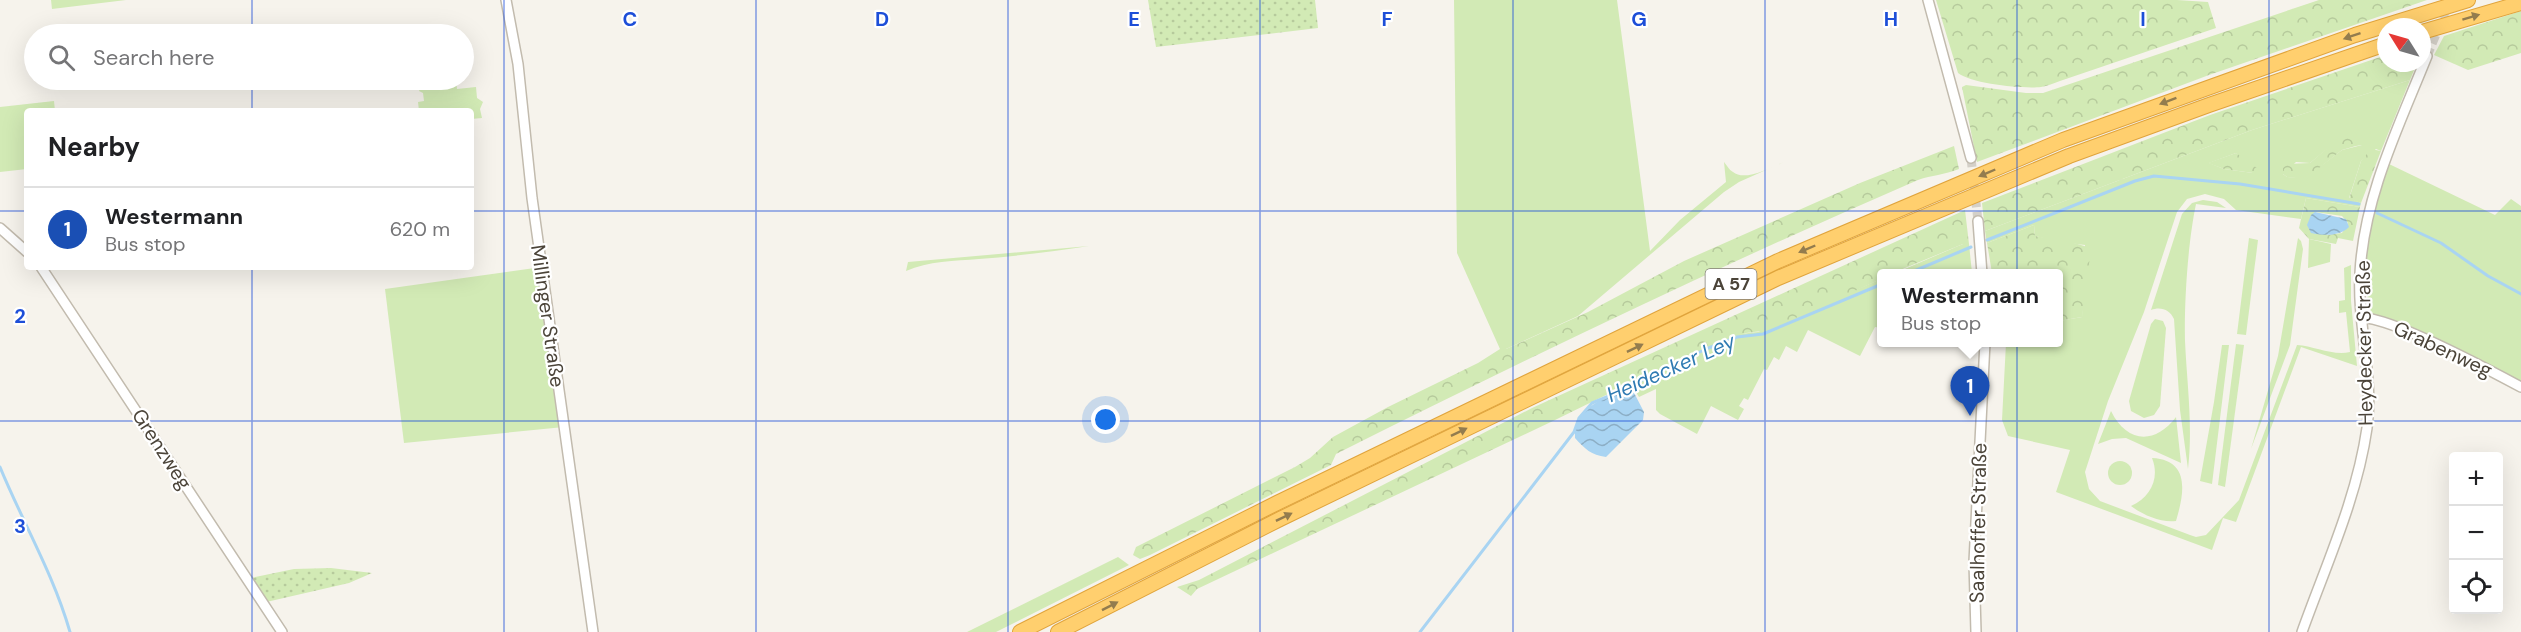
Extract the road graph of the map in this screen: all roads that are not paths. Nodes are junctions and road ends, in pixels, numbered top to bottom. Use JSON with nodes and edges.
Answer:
{"nodes":[{"id":1,"x":506,"y":0,"type":"edge"},
{"id":2,"x":1928,"y":0,"type":"edge"},
{"id":3,"x":2468,"y":0,"type":"edge"},
{"id":4,"x":2521,"y":3,"type":"edge"},
{"id":5,"x":2431,"y":29,"type":"edge"},
{"id":6,"x":2377,"y":47,"type":"edge"},
{"id":7,"x":2421,"y":72,"type":"edge"},
{"id":8,"x":1971,"y":159,"type":"tunnel mouth"},
{"id":9,"x":1978,"y":221,"type":"tunnel mouth"},
{"id":10,"x":0,"y":228,"type":"edge"},
{"id":11,"x":24,"y":249,"type":"edge"},
{"id":12,"x":1982,"y":269,"type":"edge"},
{"id":13,"x":43,"y":270,"type":"edge"},
{"id":14,"x":2362,"y":318,"type":"junction"},
{"id":15,"x":1984,"y":347,"type":"edge"},
{"id":16,"x":2521,"y":387,"type":"edge"},
{"id":17,"x":282,"y":632,"type":"edge"},
{"id":18,"x":593,"y":632,"type":"edge"},
{"id":19,"x":1020,"y":632,"type":"edge"},
{"id":20,"x":1058,"y":632,"type":"edge"},
{"id":21,"x":1976,"y":632,"type":"edge"},
{"id":22,"x":2302,"y":632,"type":"edge"}],
"edges":[{"from":1,"to":18,"type":"street","name":"Millinger Straße"},
{"from":2,"to":8,"type":"street"},
{"from":3,"to":19,"type":"highway","number":"A 57","one_way":true},
{"from":5,"to":4,"type":"highway","one_way":true},
{"from":20,"to":6,"type":"highway","number":"A 57","one_way":true},
{"from":7,"to":14,"type":"street","name":"Heydecker Straße"},
{"from":9,"to":12,"type":"street"},
{"from":10,"to":11,"type":"street"},
{"from":13,"to":17,"type":"street","name":"Grenzweg"},
{"from":14,"to":16,"type":"street","name":"Grabenweg"},
{"from":14,"to":22,"type":"street","name":"Heydecker Straße"},
{"from":15,"to":21,"type":"street","name":"Saalhoffer Straße"}]}
